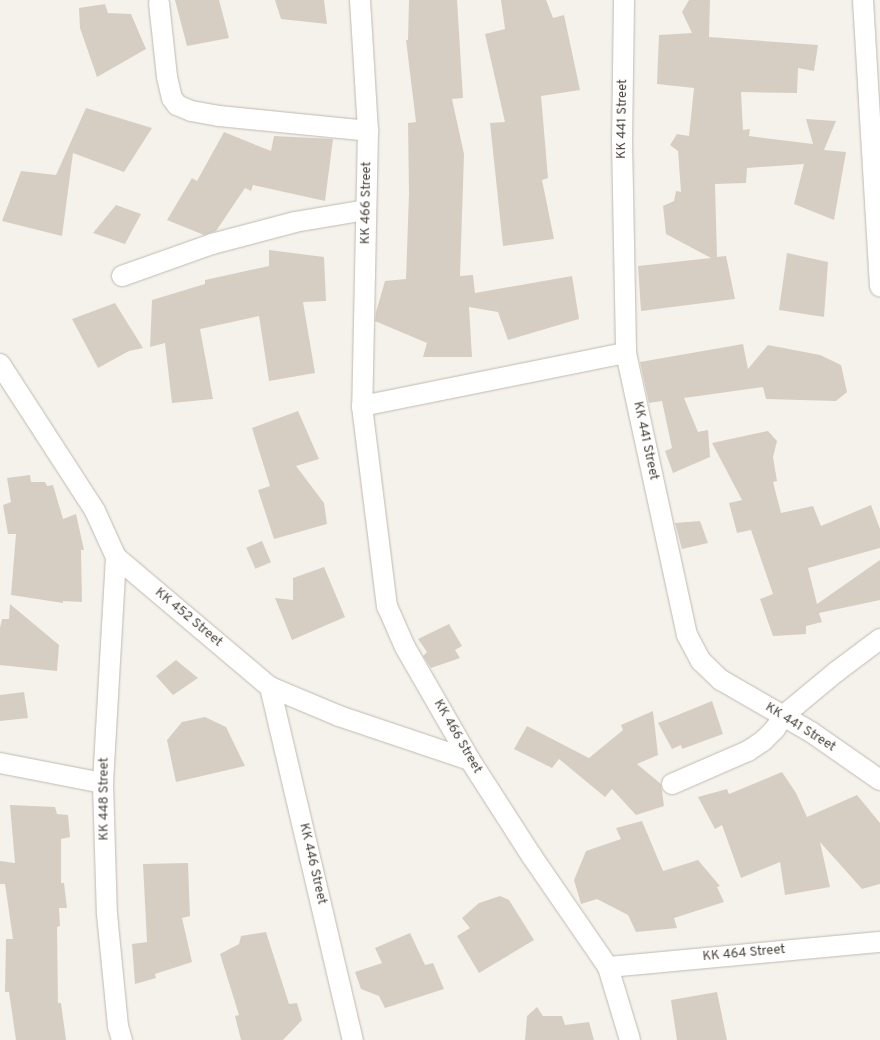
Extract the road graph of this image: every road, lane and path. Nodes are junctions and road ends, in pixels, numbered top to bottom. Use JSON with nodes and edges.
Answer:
{"nodes":[{"id":1,"x":360,"y":0,"type":"edge"},
{"id":2,"x":624,"y":0,"type":"edge"},
{"id":3,"x":863,"y":0,"type":"edge"},
{"id":4,"x":159,"y":3,"type":"dead end"},
{"id":5,"x":368,"y":131,"type":"junction"},
{"id":6,"x":366,"y":210,"type":"junction"},
{"id":7,"x":122,"y":276,"type":"dead end"},
{"id":8,"x":880,"y":286,"type":"edge"},
{"id":9,"x":626,"y":353,"type":"junction"},
{"id":10,"x":0,"y":364,"type":"edge"},
{"id":11,"x":362,"y":406,"type":"junction"},
{"id":12,"x":116,"y":557,"type":"junction"},
{"id":13,"x":880,"y":639,"type":"edge"},
{"id":14,"x":270,"y":687,"type":"junction"},
{"id":15,"x":783,"y":716,"type":"junction"},
{"id":16,"x":470,"y":760,"type":"junction"},
{"id":17,"x":0,"y":763,"type":"edge"},
{"id":18,"x":880,"y":780,"type":"edge"},
{"id":19,"x":104,"y":783,"type":"junction"},
{"id":20,"x":672,"y":784,"type":"dead end"},
{"id":21,"x":880,"y":942,"type":"edge"},
{"id":22,"x":608,"y":967,"type":"junction"},
{"id":23,"x":122,"y":1040,"type":"edge"},
{"id":24,"x":353,"y":1040,"type":"edge"},
{"id":25,"x":630,"y":1040,"type":"edge"}],
"edges":[{"from":1,"to":5,"type":"street","name":"KK 466 Street"},
{"from":2,"to":9,"type":"street","name":"KK 441 Street"},
{"from":3,"to":8,"type":"street"},
{"from":4,"to":5,"type":"street"},
{"from":5,"to":6,"type":"street","name":"KK 466 Street"},
{"from":6,"to":7,"type":"street"},
{"from":6,"to":11,"type":"street","name":"KK 466 Street"},
{"from":9,"to":11,"type":"street"},
{"from":9,"to":15,"type":"street","name":"KK 441 Street"},
{"from":10,"to":12,"type":"street","name":"KK 452 Street"},
{"from":11,"to":16,"type":"street","name":"KK 466 Street"},
{"from":12,"to":14,"type":"street","name":"KK 452 Street"},
{"from":12,"to":19,"type":"street","name":"KK 448 Street"},
{"from":13,"to":15,"type":"street"},
{"from":14,"to":16,"type":"street","name":"KK 452 Street"},
{"from":14,"to":24,"type":"street","name":"KK 446 Street"},
{"from":15,"to":18,"type":"street","name":"KK 441 Street"},
{"from":15,"to":20,"type":"street"},
{"from":16,"to":22,"type":"street","name":"KK 466 Street"},
{"from":17,"to":19,"type":"street"},
{"from":19,"to":23,"type":"street","name":"KK 448 Street"},
{"from":21,"to":22,"type":"street","name":"KK 464 Street"},
{"from":22,"to":25,"type":"street","name":"KK 466 Street"}]}
